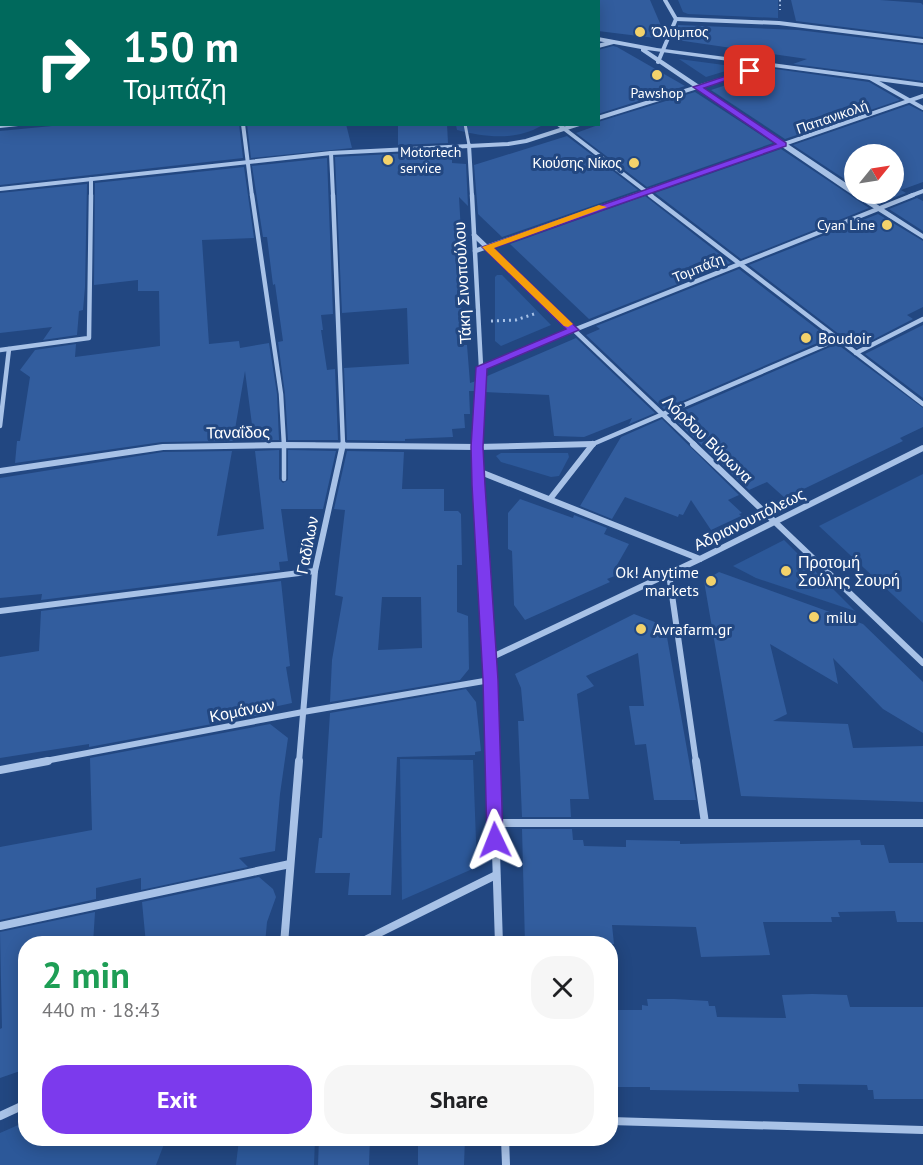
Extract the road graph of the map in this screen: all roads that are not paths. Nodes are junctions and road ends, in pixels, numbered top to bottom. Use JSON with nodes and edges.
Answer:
{"nodes":[{"id":1,"x":665,"y":0,"type":"edge"},
{"id":2,"x":676,"y":19,"type":"junction"},
{"id":3,"x":600,"y":39,"type":"edge"},
{"id":4,"x":923,"y":41,"type":"edge"},
{"id":5,"x":614,"y":42,"type":"junction"},
{"id":6,"x":600,"y":46,"type":"edge"},
{"id":7,"x":640,"y":48,"type":"junction"},
{"id":8,"x":663,"y":51,"type":"junction"},
{"id":9,"x":658,"y":62,"type":"junction"},
{"id":10,"x":768,"y":65,"type":"junction"},
{"id":11,"x":870,"y":78,"type":"junction"},
{"id":12,"x":923,"y":85,"type":"edge"},
{"id":13,"x":697,"y":87,"type":"junction"},
{"id":14,"x":923,"y":96,"type":"edge"},
{"id":15,"x":910,"y":100,"type":"junction"},
{"id":16,"x":923,"y":108,"type":"edge"},
{"id":17,"x":600,"y":117,"type":"edge"},
{"id":18,"x":243,"y":126,"type":"edge"},
{"id":19,"x":465,"y":126,"type":"edge"},
{"id":20,"x":560,"y":126,"type":"edge"},
{"id":21,"x":573,"y":126,"type":"edge"},
{"id":22,"x":564,"y":129,"type":"junction"},
{"id":23,"x":783,"y":144,"type":"junction"},
{"id":24,"x":469,"y":145,"type":"junction"},
{"id":25,"x":331,"y":153,"type":"junction"},
{"id":26,"x":247,"y":161,"type":"junction"},
{"id":27,"x":91,"y":179,"type":"junction"},
{"id":28,"x":844,"y":185,"type":"edge"},
{"id":29,"x":0,"y":189,"type":"edge"},
{"id":30,"x":923,"y":191,"type":"edge"},
{"id":31,"x":646,"y":192,"type":"junction"},
{"id":32,"x":874,"y":204,"type":"edge"},
{"id":33,"x":880,"y":208,"type":"junction"},
{"id":34,"x":474,"y":234,"type":"junction"},
{"id":35,"x":923,"y":237,"type":"edge"},
{"id":36,"x":487,"y":247,"type":"junction"},
{"id":37,"x":475,"y":251,"type":"junction"},
{"id":38,"x":740,"y":264,"type":"junction"},
{"id":39,"x":923,"y":319,"type":"edge"},
{"id":40,"x":574,"y":330,"type":"junction"},
{"id":41,"x":838,"y":339,"type":"junction"},
{"id":42,"x":9,"y":349,"type":"junction"},
{"id":43,"x":0,"y":350,"type":"edge"},
{"id":44,"x":856,"y":353,"type":"junction"},
{"id":45,"x":481,"y":367,"type":"junction"},
{"id":46,"x":923,"y":404,"type":"edge"},
{"id":47,"x":662,"y":414,"type":"junction"},
{"id":48,"x":0,"y":426,"type":"edge"},
{"id":49,"x":593,"y":444,"type":"junction"},
{"id":50,"x":284,"y":445,"type":"junction"},
{"id":51,"x":343,"y":445,"type":"junction"},
{"id":52,"x":477,"y":447,"type":"junction"},
{"id":53,"x":923,"y":448,"type":"edge"},
{"id":54,"x":0,"y":471,"type":"edge"},
{"id":55,"x":478,"y":471,"type":"junction"},
{"id":56,"x":284,"y":479,"type":"dead end"},
{"id":57,"x":550,"y":499,"type":"junction"},
{"id":58,"x":775,"y":522,"type":"junction"},
{"id":59,"x":700,"y":559,"type":"junction"},
{"id":60,"x":315,"y":571,"type":"junction"},
{"id":61,"x":669,"y":574,"type":"junction"},
{"id":62,"x":0,"y":611,"type":"edge"},
{"id":63,"x":489,"y":659,"type":"junction"},
{"id":64,"x":923,"y":663,"type":"edge"},
{"id":65,"x":490,"y":680,"type":"junction"},
{"id":66,"x":303,"y":712,"type":"junction"},
{"id":67,"x":0,"y":770,"type":"edge"},
{"id":68,"x":495,"y":823,"type":"junction"},
{"id":69,"x":705,"y":823,"type":"junction"},
{"id":70,"x":923,"y":823,"type":"edge"},
{"id":71,"x":290,"y":864,"type":"junction"},
{"id":72,"x":496,"y":875,"type":"junction"},
{"id":73,"x":0,"y":926,"type":"edge"},
{"id":74,"x":285,"y":936,"type":"edge"},
{"id":75,"x":373,"y":936,"type":"edge"},
{"id":76,"x":499,"y":936,"type":"edge"},
{"id":77,"x":18,"y":1108,"type":"edge"},
{"id":78,"x":0,"y":1116,"type":"edge"},
{"id":79,"x":618,"y":1121,"type":"edge"},
{"id":80,"x":923,"y":1130,"type":"edge"},
{"id":81,"x":505,"y":1146,"type":"edge"},
{"id":82,"x":506,"y":1165,"type":"edge"}],
"edges":[{"from":1,"to":2,"type":"street"},
{"from":2,"to":4,"type":"street"},
{"from":2,"to":8,"type":"street"},
{"from":3,"to":5,"type":"street"},
{"from":5,"to":6,"type":"street"},
{"from":5,"to":7,"type":"street"},
{"from":7,"to":8,"type":"street"},
{"from":7,"to":9,"type":"street"},
{"from":8,"to":9,"type":"street"},
{"from":8,"to":10,"type":"street"},
{"from":9,"to":13,"type":"street"},
{"from":10,"to":11,"type":"street"},
{"from":10,"to":13,"type":"street"},
{"from":11,"to":12,"type":"street"},
{"from":11,"to":15,"type":"street"},
{"from":13,"to":17,"type":"street"},
{"from":13,"to":23,"type":"street"},
{"from":14,"to":15,"type":"street","name":"Παπανικολή"},
{"from":15,"to":16,"type":"street"},
{"from":15,"to":23,"type":"street","name":"Παπανικολή"},
{"from":18,"to":26,"type":"street"},
{"from":19,"to":24,"type":"street","name":"Τάκη Σινοπούλου"},
{"from":20,"to":22,"type":"street"},
{"from":21,"to":22,"type":"street"},
{"from":22,"to":24,"type":"street"},
{"from":22,"to":31,"type":"street"},
{"from":23,"to":28,"type":"street"},
{"from":23,"to":31,"type":"street","name":"Παπανικολή"},
{"from":24,"to":25,"type":"street"},
{"from":24,"to":34,"type":"street","name":"Τάκη Σινοπούλου"},
{"from":25,"to":26,"type":"street"},
{"from":25,"to":51,"type":"street","name":"Γαδίλων"},
{"from":26,"to":27,"type":"street"},
{"from":26,"to":50,"type":"street"},
{"from":27,"to":29,"type":"street"},
{"from":27,"to":42,"type":"street"},
{"from":30,"to":33,"type":"street","name":"Τομπάζη"},
{"from":31,"to":36,"type":"street","name":"Παπανικολή"},
{"from":31,"to":38,"type":"street"},
{"from":32,"to":33,"type":"street"},
{"from":33,"to":35,"type":"street"},
{"from":33,"to":38,"type":"street","name":"Τομπάζη"},
{"from":34,"to":36,"type":"street","name":"Λόρδου Βύρωνα"},
{"from":34,"to":37,"type":"street","name":"Τάκη Σινοπούλου"},
{"from":36,"to":37,"type":"street","name":"Παπανικολή"},
{"from":36,"to":40,"type":"street","name":"Λόρδου Βύρωνα"},
{"from":37,"to":45,"type":"street","name":"Τάκη Σινοπούλου"},
{"from":38,"to":40,"type":"street","name":"Τομπάζη"},
{"from":38,"to":41,"type":"street"},
{"from":39,"to":44,"type":"street"},
{"from":40,"to":45,"type":"street","name":"Τομπάζη"},
{"from":40,"to":47,"type":"street","name":"Λόρδου Βύρωνα"},
{"from":41,"to":44,"type":"street"},
{"from":41,"to":47,"type":"street"},
{"from":42,"to":43,"type":"street"},
{"from":42,"to":48,"type":"street"},
{"from":44,"to":46,"type":"street"},
{"from":45,"to":52,"type":"street","name":"Τάκη Σινοπούλου"},
{"from":47,"to":49,"type":"street"},
{"from":47,"to":58,"type":"street","name":"Λόρδου Βύρωνα"},
{"from":49,"to":52,"type":"street","name":"Ταναΐδος"},
{"from":49,"to":57,"type":"street"},
{"from":50,"to":51,"type":"street","name":"Ταναΐδος"},
{"from":50,"to":54,"type":"street","name":"Ταναΐδος"},
{"from":50,"to":56,"type":"lane"},
{"from":51,"to":52,"type":"street","name":"Ταναΐδος"},
{"from":51,"to":60,"type":"street","name":"Γαδίλων"},
{"from":52,"to":55,"type":"street","name":"Τάκη Σινοπούλου"},
{"from":53,"to":58,"type":"street","name":"Αδριανουπόλεως"},
{"from":55,"to":57,"type":"street"},
{"from":55,"to":63,"type":"street","name":"Τάκη Σινοπούλου"},
{"from":57,"to":59,"type":"street"},
{"from":58,"to":59,"type":"street","name":"Αδριανουπόλεως"},
{"from":58,"to":64,"type":"street","name":"Λόρδου Βύρωνα"},
{"from":59,"to":61,"type":"street","name":"Αδριανουπόλεως"},
{"from":60,"to":62,"type":"street"},
{"from":60,"to":66,"type":"street","name":"Γαδίλων"},
{"from":61,"to":63,"type":"street","name":"Αδριανουπόλεως"},
{"from":61,"to":69,"type":"street"},
{"from":63,"to":65,"type":"street","name":"Τάκη Σινοπούλου"},
{"from":65,"to":66,"type":"street","name":"Κομάνων"},
{"from":65,"to":68,"type":"street","name":"Τάκη Σινοπούλου"},
{"from":66,"to":67,"type":"street","name":"Κομάνων"},
{"from":66,"to":71,"type":"street","name":"Γαδίλων"},
{"from":68,"to":69,"type":"street"},
{"from":68,"to":72,"type":"street","name":"Τάκη Σινοπούλου"},
{"from":69,"to":70,"type":"street"},
{"from":71,"to":73,"type":"street"},
{"from":71,"to":74,"type":"street","name":"Γαδίλων"},
{"from":72,"to":75,"type":"street"},
{"from":72,"to":76,"type":"street","name":"Τάκη Σινοπούλου"},
{"from":77,"to":78,"type":"street"},
{"from":79,"to":80,"type":"street"},
{"from":81,"to":82,"type":"street"}]}
